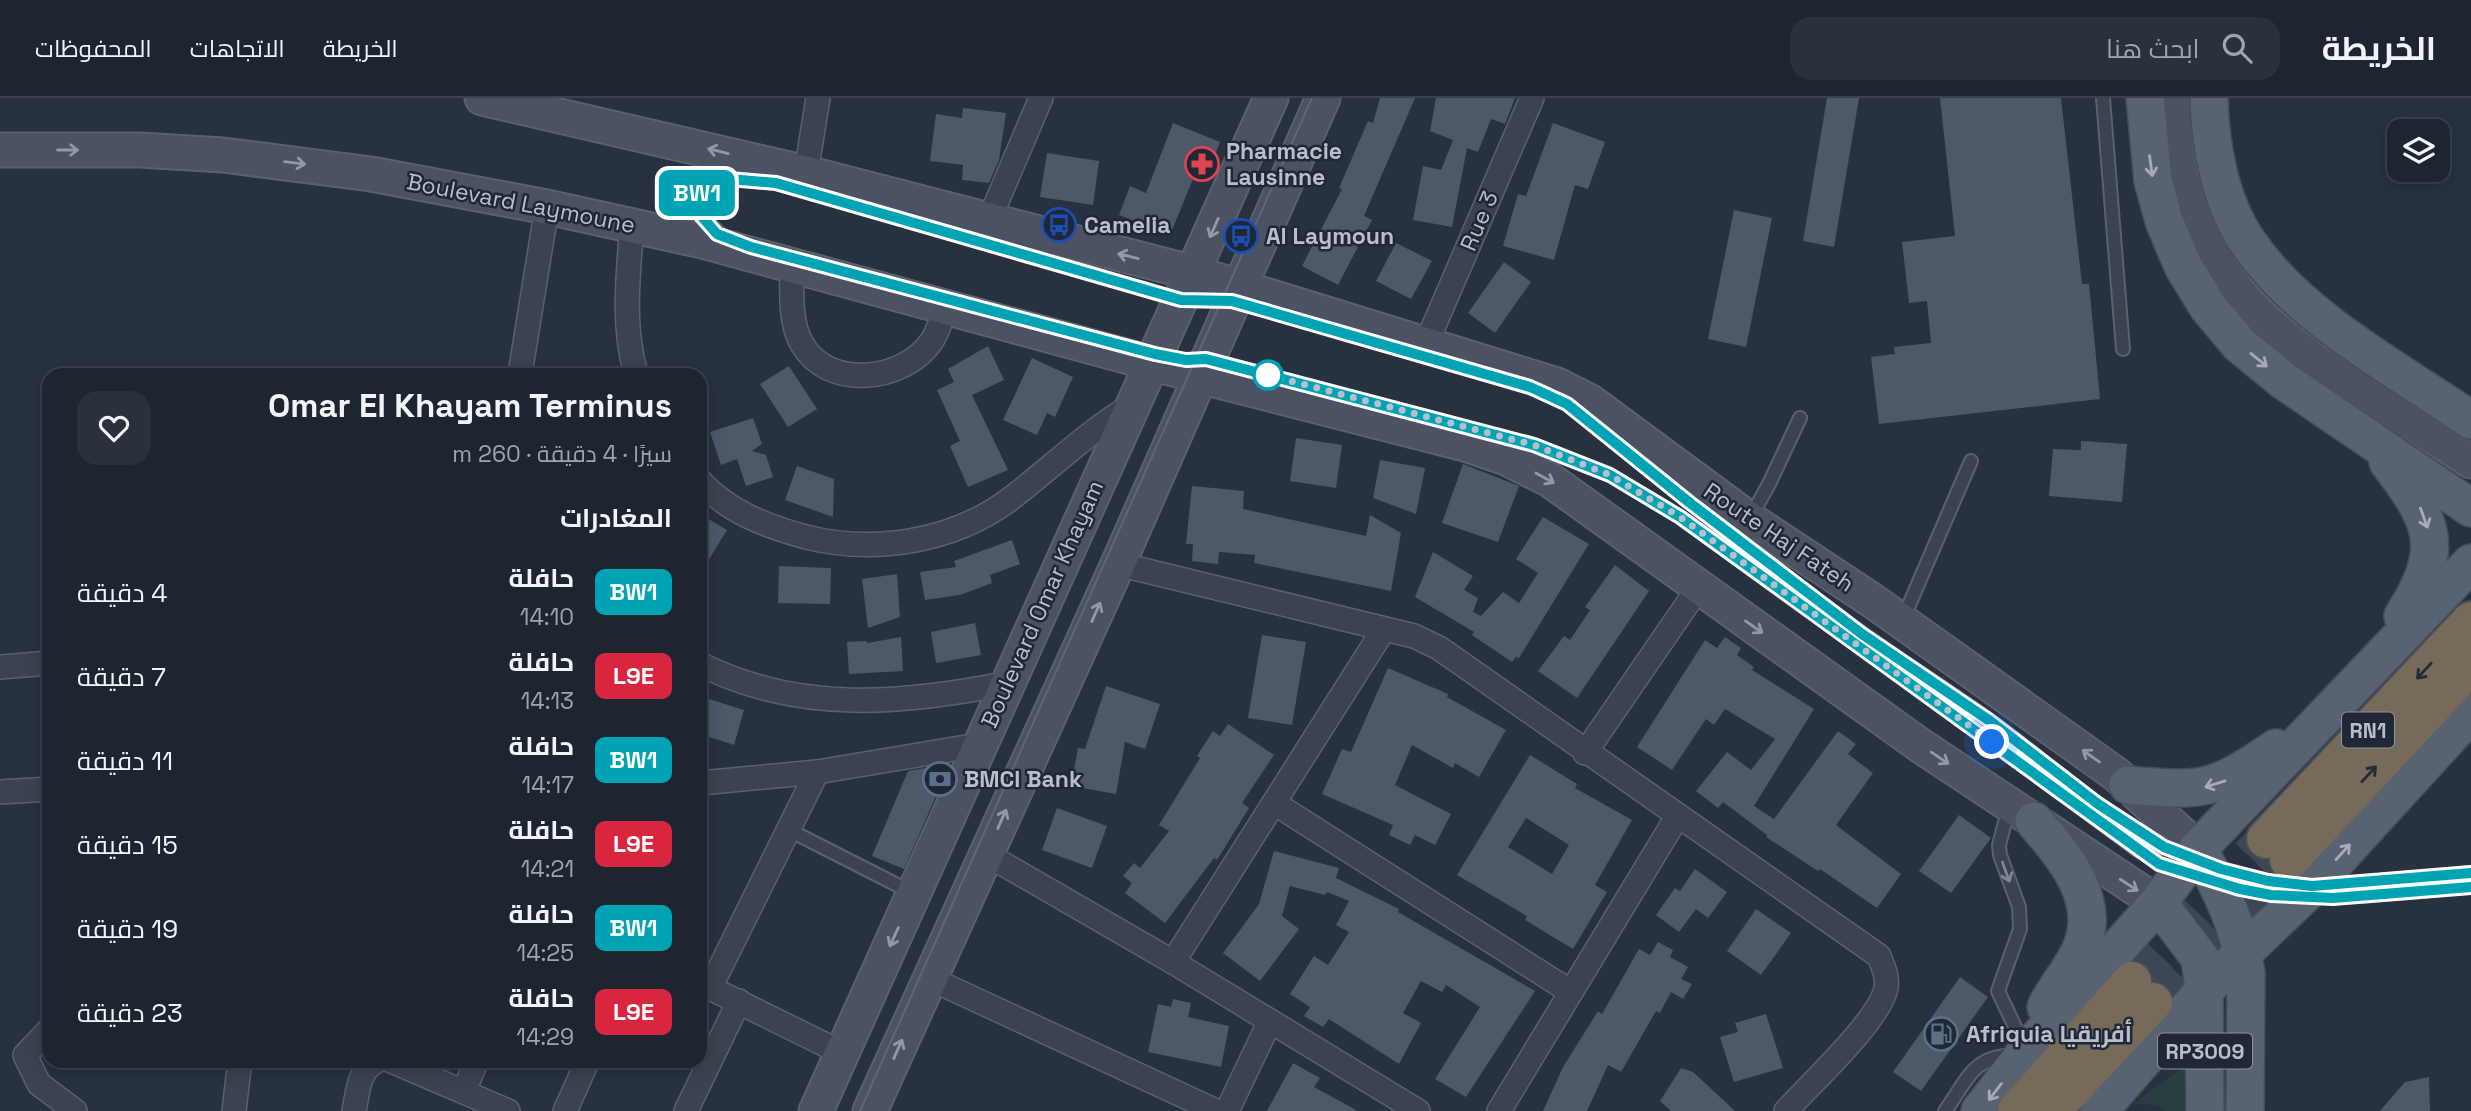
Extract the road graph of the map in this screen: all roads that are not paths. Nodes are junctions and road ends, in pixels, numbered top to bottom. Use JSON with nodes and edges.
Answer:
{"nodes":[{"id":1,"x":482,"y":98,"type":"edge"},
{"id":2,"x":818,"y":98,"type":"edge"},
{"id":3,"x":1041,"y":98,"type":"edge"},
{"id":4,"x":1271,"y":98,"type":"edge"},
{"id":5,"x":1323,"y":98,"type":"edge"},
{"id":6,"x":1532,"y":98,"type":"edge"},
{"id":7,"x":2103,"y":98,"type":"edge"},
{"id":8,"x":2145,"y":98,"type":"edge"},
{"id":9,"x":2173,"y":98,"type":"edge"},
{"id":10,"x":2189,"y":98,"type":"edge"},
{"id":11,"x":2209,"y":98,"type":"edge"},
{"id":12,"x":563,"y":106,"type":"edge"},
{"id":13,"x":0,"y":150,"type":"edge"},
{"id":14,"x":806,"y":173,"type":"junction"},
{"id":15,"x":547,"y":207,"type":"junction"},
{"id":16,"x":989,"y":220,"type":"junction"},
{"id":17,"x":632,"y":225,"type":"junction"},
{"id":18,"x":792,"y":265,"type":"junction"},
{"id":19,"x":1188,"y":286,"type":"junction"},
{"id":20,"x":1238,"y":297,"type":"junction"},
{"id":21,"x":946,"y":308,"type":"junction"},
{"id":22,"x":1339,"y":332,"type":"dead end"},
{"id":23,"x":1426,"y":344,"type":"junction"},
{"id":24,"x":2123,"y":349,"type":"dead end"},
{"id":25,"x":1154,"y":357,"type":"junction"},
{"id":26,"x":1203,"y":367,"type":"junction"},
{"id":27,"x":521,"y":368,"type":"edge"},
{"id":28,"x":634,"y":368,"type":"edge"},
{"id":29,"x":1131,"y":406,"type":"junction"},
{"id":30,"x":1576,"y":410,"type":"dead end"},
{"id":31,"x":1800,"y":418,"type":"dead end"},
{"id":32,"x":1593,"y":423,"type":"dead end"},
{"id":33,"x":2459,"y":423,"type":"edge"},
{"id":34,"x":2372,"y":442,"type":"junction"},
{"id":35,"x":1971,"y":461,"type":"dead end"},
{"id":36,"x":2471,"y":461,"type":"edge"},
{"id":37,"x":707,"y":489,"type":"edge"},
{"id":38,"x":2471,"y":508,"type":"edge"},
{"id":39,"x":1749,"y":519,"type":"junction"},
{"id":40,"x":1118,"y":564,"type":"junction"},
{"id":41,"x":2467,"y":572,"type":"edge"},
{"id":42,"x":1699,"y":587,"type":"junction"},
{"id":43,"x":2471,"y":621,"type":"edge"},
{"id":44,"x":1901,"y":623,"type":"junction"},
{"id":45,"x":1384,"y":628,"type":"junction"},
{"id":46,"x":42,"y":664,"type":"edge"},
{"id":47,"x":2471,"y":665,"type":"edge"},
{"id":48,"x":707,"y":666,"type":"edge"},
{"id":49,"x":0,"y":667,"type":"edge"},
{"id":50,"x":2367,"y":673,"type":"junction"},
{"id":51,"x":1009,"y":683,"type":"junction"},
{"id":52,"x":2334,"y":708,"type":"junction"},
{"id":53,"x":2463,"y":724,"type":"edge"},
{"id":54,"x":978,"y":745,"type":"junction"},
{"id":55,"x":1585,"y":753,"type":"junction"},
{"id":56,"x":817,"y":772,"type":"junction"},
{"id":57,"x":707,"y":782,"type":"edge"},
{"id":58,"x":2128,"y":785,"type":"junction"},
{"id":59,"x":42,"y":789,"type":"edge"},
{"id":60,"x":0,"y":792,"type":"edge"},
{"id":61,"x":1274,"y":803,"type":"junction"},
{"id":62,"x":2022,"y":813,"type":"junction"},
{"id":63,"x":1677,"y":817,"type":"junction"},
{"id":64,"x":789,"y":830,"type":"junction"},
{"id":65,"x":986,"y":854,"type":"junction"},
{"id":66,"x":2471,"y":873,"type":"edge"},
{"id":67,"x":2207,"y":878,"type":"junction"},
{"id":68,"x":2291,"y":884,"type":"junction"},
{"id":69,"x":2471,"y":887,"type":"edge"},
{"id":70,"x":915,"y":894,"type":"junction"},
{"id":71,"x":2158,"y":903,"type":"junction"},
{"id":72,"x":1173,"y":962,"type":"junction"},
{"id":73,"x":2217,"y":969,"type":"junction"},
{"id":74,"x":2135,"y":977,"type":"junction"},
{"id":75,"x":929,"y":978,"type":"junction"},
{"id":76,"x":707,"y":981,"type":"edge"},
{"id":77,"x":707,"y":986,"type":"edge"},
{"id":78,"x":1571,"y":992,"type":"junction"},
{"id":79,"x":738,"y":1001,"type":"junction"},
{"id":80,"x":1270,"y":1021,"type":"junction"},
{"id":81,"x":42,"y":1037,"type":"edge"},
{"id":82,"x":2245,"y":1043,"type":"junction"},
{"id":83,"x":2026,"y":1051,"type":"junction"},
{"id":84,"x":840,"y":1052,"type":"junction"},
{"id":85,"x":707,"y":1067,"type":"edge"},
{"id":86,"x":239,"y":1068,"type":"edge"},
{"id":87,"x":366,"y":1068,"type":"edge"},
{"id":88,"x":408,"y":1068,"type":"edge"},
{"id":89,"x":474,"y":1068,"type":"edge"},
{"id":90,"x":584,"y":1068,"type":"edge"},
{"id":91,"x":706,"y":1068,"type":"edge"},
{"id":92,"x":464,"y":1091,"type":"junction"},
{"id":93,"x":1388,"y":1103,"type":"edge"},
{"id":94,"x":75,"y":1111,"type":"edge"},
{"id":95,"x":234,"y":1111,"type":"edge"},
{"id":96,"x":354,"y":1111,"type":"edge"},
{"id":97,"x":508,"y":1111,"type":"edge"},
{"id":98,"x":565,"y":1111,"type":"edge"},
{"id":99,"x":686,"y":1111,"type":"edge"},
{"id":100,"x":816,"y":1111,"type":"edge"},
{"id":101,"x":870,"y":1111,"type":"edge"},
{"id":102,"x":1216,"y":1111,"type":"edge"},
{"id":103,"x":1227,"y":1111,"type":"edge"},
{"id":104,"x":1418,"y":1111,"type":"edge"},
{"id":105,"x":1499,"y":1111,"type":"edge"},
{"id":106,"x":1786,"y":1111,"type":"edge"},
{"id":107,"x":1945,"y":1111,"type":"edge"},
{"id":108,"x":1980,"y":1111,"type":"edge"},
{"id":109,"x":2017,"y":1111,"type":"edge"},
{"id":110,"x":2051,"y":1111,"type":"edge"},
{"id":111,"x":2099,"y":1111,"type":"edge"},
{"id":112,"x":2205,"y":1111,"type":"edge"},
{"id":113,"x":2245,"y":1111,"type":"edge"}],
"edges":[{"from":1,"to":12,"type":"main road"},
{"from":2,"to":14,"type":"street"},
{"from":3,"to":16,"type":"street"},
{"from":4,"to":19,"type":"main road","name":"Boulevard Omar Khayam","one_way":true},
{"from":5,"to":20,"type":"main road"},
{"from":6,"to":23,"type":"street","name":"Rue 3"},
{"from":7,"to":24,"type":"lane"},
{"from":8,"to":34,"type":"main road","one_way":true},
{"from":9,"to":33,"type":"main road"},
{"from":10,"to":33,"type":"main road"},
{"from":11,"to":33,"type":"main road"},
{"from":14,"to":12,"type":"main road","one_way":true},
{"from":13,"to":15,"type":"main road","name":"Boulevard Laymoune","one_way":true},
{"from":14,"to":16,"type":"main road"},
{"from":15,"to":17,"type":"main road","name":"Boulevard Laymoune"},
{"from":15,"to":27,"type":"street"},
{"from":19,"to":16,"type":"main road","one_way":true},
{"from":17,"to":18,"type":"main road","name":"Boulevard Laymoune"},
{"from":17,"to":28,"type":"street"},
{"from":18,"to":21,"type":"main road","name":"Boulevard Laymoune"},
{"from":18,"to":21,"type":"street"},
{"from":19,"to":20,"type":"main road","name":"Route Haj Fateh"},
{"from":19,"to":25,"type":"main road","name":"Boulevard Omar Khayam"},
{"from":19,"to":25,"type":"lane"},
{"from":20,"to":23,"type":"main road","name":"Route Haj Fateh"},
{"from":20,"to":26,"type":"main road"},
{"from":21,"to":25,"type":"main road","name":"Boulevard Laymoune"},
{"from":22,"to":30,"type":"lane"},
{"from":23,"to":39,"type":"main road","name":"Route Haj Fateh"},
{"from":25,"to":26,"type":"main road"},
{"from":25,"to":29,"type":"main road","name":"Boulevard Omar Khayam"},
{"from":26,"to":40,"type":"main road"},
{"from":26,"to":42,"type":"main road","one_way":true},
{"from":26,"to":67,"type":"lane"},
{"from":29,"to":37,"type":"street"},
{"from":29,"to":51,"type":"main road","name":"Boulevard Omar Khayam"},
{"from":31,"to":39,"type":"lane"},
{"from":32,"to":67,"type":"lane"},
{"from":33,"to":36,"type":"main road"},
{"from":34,"to":38,"type":"main road"},
{"from":34,"to":50,"type":"main road","one_way":true},
{"from":35,"to":44,"type":"lane"},
{"from":39,"to":44,"type":"main road","name":"Route Haj Fateh"},
{"from":40,"to":45,"type":"street"},
{"from":65,"to":40,"type":"main road","one_way":true},
{"from":41,"to":50,"type":"main road"},
{"from":42,"to":55,"type":"street"},
{"from":42,"to":62,"type":"main road","one_way":true},
{"from":43,"to":68,"type":"highway","number":"RN1","one_way":true},
{"from":58,"to":44,"type":"main road","name":"Route Haj Fateh","one_way":true},
{"from":45,"to":55,"type":"street"},
{"from":45,"to":61,"type":"street"},
{"from":46,"to":49,"type":"street"},
{"from":68,"to":47,"type":"highway","number":"RN1","one_way":true},
{"from":48,"to":51,"type":"street"},
{"from":50,"to":52,"type":"main road"},
{"from":51,"to":54,"type":"main road","name":"Boulevard Omar Khayam"},
{"from":52,"to":58,"type":"main road","one_way":true},
{"from":52,"to":67,"type":"main road"},
{"from":68,"to":53,"type":"main road","one_way":true},
{"from":54,"to":56,"type":"street"},
{"from":54,"to":70,"type":"main road","name":"Boulevard Omar Khayam"},
{"from":55,"to":63,"type":"street"},
{"from":56,"to":57,"type":"street"},
{"from":56,"to":64,"type":"street"},
{"from":58,"to":67,"type":"main road","name":"Route Haj Fateh"},
{"from":59,"to":60,"type":"street"},
{"from":61,"to":72,"type":"street"},
{"from":61,"to":78,"type":"street"},
{"from":62,"to":71,"type":"main road","one_way":true},
{"from":62,"to":83,"type":"lane","one_way":true},
{"from":62,"to":83,"type":"main road"},
{"from":63,"to":78,"type":"street"},
{"from":63,"to":106,"type":"street"},
{"from":64,"to":70,"type":"lane"},
{"from":64,"to":76,"type":"street"},
{"from":65,"to":72,"type":"street"},
{"from":65,"to":75,"type":"main road"},
{"from":66,"to":68,"type":"lane"},
{"from":67,"to":68,"type":"main road"},
{"from":67,"to":71,"type":"main road"},
{"from":67,"to":73,"type":"main road"},
{"from":68,"to":69,"type":"lane"},
{"from":68,"to":73,"type":"main road"},
{"from":68,"to":82,"type":"main road"},
{"from":70,"to":84,"type":"main road","name":"Boulevard Omar Khayam","one_way":true},
{"from":71,"to":73,"type":"main road"},
{"from":71,"to":74,"type":"main road"},
{"from":72,"to":80,"type":"street"},
{"from":73,"to":74,"type":"main road"},
{"from":73,"to":82,"type":"main road"},
{"from":73,"to":111,"type":"main road"},
{"from":73,"to":112,"type":"main road","number":"RP3009"},
{"from":74,"to":83,"type":"main road"},
{"from":74,"to":109,"type":"highway"},
{"from":74,"to":110,"type":"highway"},
{"from":101,"to":75,"type":"main road","one_way":true},
{"from":75,"to":102,"type":"street"},
{"from":77,"to":79,"type":"street"},
{"from":78,"to":105,"type":"street"},
{"from":79,"to":84,"type":"street"},
{"from":79,"to":85,"type":"street"},
{"from":80,"to":93,"type":"street"},
{"from":80,"to":103,"type":"street"},
{"from":81,"to":94,"type":"street"},
{"from":82,"to":113,"type":"main road","number":"RP3009"},
{"from":83,"to":107,"type":"lane"},
{"from":83,"to":108,"type":"main road","one_way":true},
{"from":84,"to":100,"type":"main road","name":"Boulevard Omar Khayam"},
{"from":86,"to":95,"type":"street"},
{"from":87,"to":96,"type":"street"},
{"from":88,"to":92,"type":"street"},
{"from":89,"to":92,"type":"street"},
{"from":90,"to":98,"type":"street"},
{"from":91,"to":99,"type":"street"},
{"from":92,"to":97,"type":"street"},
{"from":93,"to":104,"type":"street"}]}
